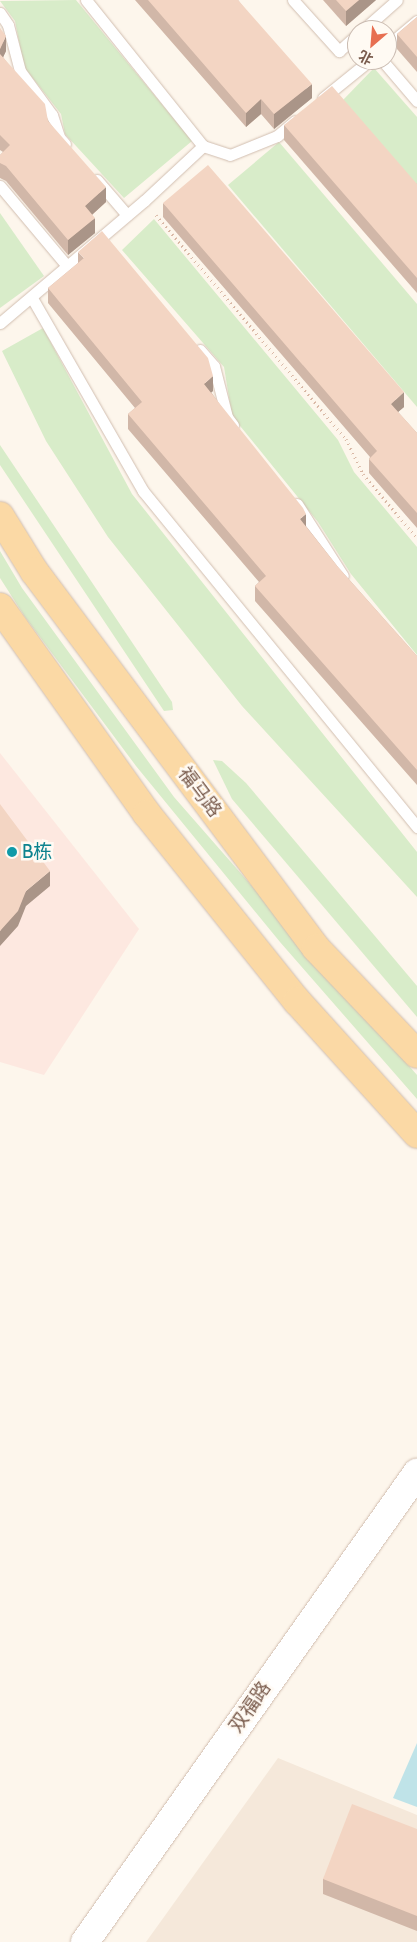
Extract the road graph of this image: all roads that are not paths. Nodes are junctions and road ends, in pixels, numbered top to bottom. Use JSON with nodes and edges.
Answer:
{"nodes":[{"id":1,"x":86,"y":0,"type":"edge"},
{"id":2,"x":293,"y":0,"type":"edge"},
{"id":3,"x":397,"y":0,"type":"edge"},
{"id":4,"x":0,"y":13,"type":"edge"},
{"id":5,"x":374,"y":20,"type":"edge"},
{"id":6,"x":417,"y":21,"type":"edge"},
{"id":7,"x":397,"y":38,"type":"edge"},
{"id":8,"x":347,"y":44,"type":"edge"},
{"id":9,"x":358,"y":70,"type":"edge"},
{"id":10,"x":391,"y":70,"type":"edge"},
{"id":11,"x":417,"y":100,"type":"edge"},
{"id":12,"x":203,"y":146,"type":"junction"},
{"id":13,"x":71,"y":151,"type":"edge"},
{"id":14,"x":90,"y":172,"type":"edge"},
{"id":15,"x":0,"y":186,"type":"edge"},
{"id":16,"x":127,"y":215,"type":"junction"},
{"id":17,"x":68,"y":267,"type":"junction"},
{"id":18,"x":32,"y":298,"type":"junction"},
{"id":19,"x":0,"y":323,"type":"edge"},
{"id":20,"x":189,"y":337,"type":"edge"},
{"id":21,"x":239,"y":432,"type":"edge"},
{"id":22,"x":292,"y":498,"type":"edge"},
{"id":23,"x":0,"y":516,"type":"edge"},
{"id":24,"x":350,"y":584,"type":"edge"},
{"id":25,"x":0,"y":607,"type":"edge"},
{"id":26,"x":417,"y":828,"type":"edge"},
{"id":27,"x":417,"y":1054,"type":"edge"},
{"id":28,"x":417,"y":1134,"type":"edge"},
{"id":29,"x":417,"y":1473,"type":"edge"},
{"id":30,"x":85,"y":1942,"type":"edge"}],
"edges":[{"from":1,"to":12,"type":"lane"},
{"from":2,"to":8,"type":"lane"},
{"from":3,"to":5,"type":"lane"},
{"from":4,"to":13,"type":"lane"},
{"from":6,"to":7,"type":"lane"},
{"from":9,"to":12,"type":"lane"},
{"from":10,"to":11,"type":"lane"},
{"from":12,"to":16,"type":"lane"},
{"from":14,"to":16,"type":"lane"},
{"from":15,"to":17,"type":"lane"},
{"from":16,"to":17,"type":"lane"},
{"from":17,"to":18,"type":"lane"},
{"from":18,"to":19,"type":"lane"},
{"from":18,"to":26,"type":"lane"},
{"from":20,"to":21,"type":"lane"},
{"from":22,"to":24,"type":"lane"},
{"from":23,"to":27,"type":"main road","name":"福马路"},
{"from":25,"to":28,"type":"main road"},
{"from":29,"to":30,"type":"street","name":"双福路"}]}
